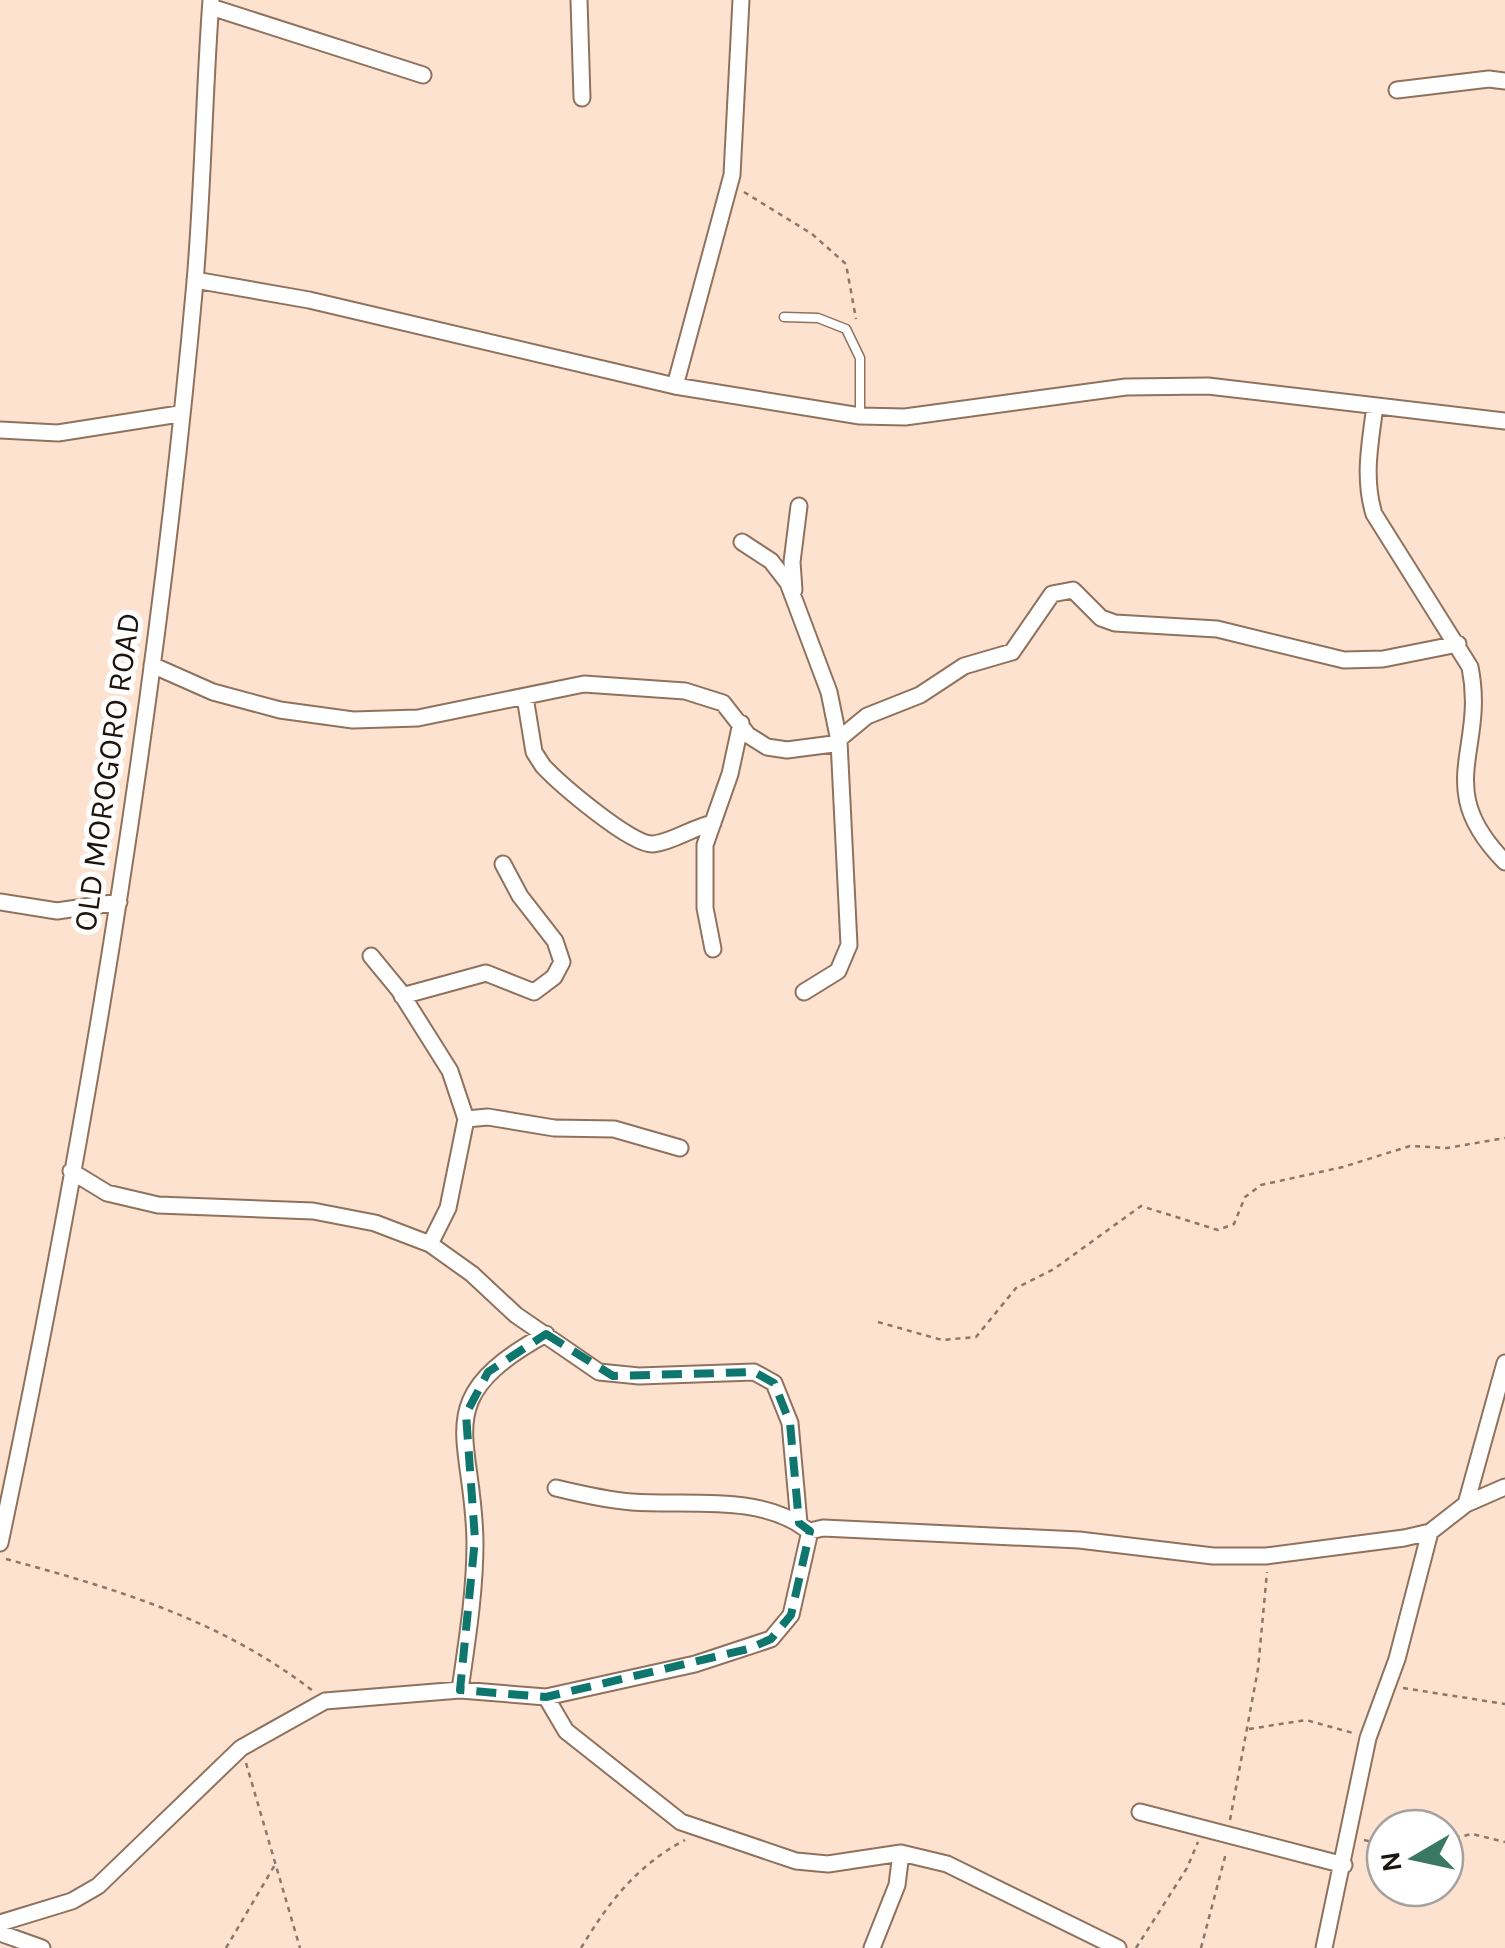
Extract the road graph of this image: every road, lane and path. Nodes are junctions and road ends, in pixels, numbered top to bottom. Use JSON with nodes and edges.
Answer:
{"nodes":[{"id":1,"x":579,"y":0,"type":"edge"},
{"id":2,"x":741,"y":0,"type":"edge"},
{"id":3,"x":211,"y":3,"type":"edge"},
{"id":4,"x":423,"y":75,"type":"dead end"},
{"id":5,"x":1505,"y":82,"type":"edge"},
{"id":6,"x":1397,"y":90,"type":"dead end"},
{"id":7,"x":582,"y":98,"type":"dead end"},
{"id":8,"x":730,"y":183,"type":"junction"},
{"id":9,"x":195,"y":280,"type":"junction"},
{"id":10,"x":784,"y":316,"type":"dead end"},
{"id":11,"x":856,"y":320,"type":"dead end"},
{"id":12,"x":675,"y":386,"type":"junction"},
{"id":13,"x":1375,"y":406,"type":"junction"},
{"id":14,"x":179,"y":414,"type":"junction"},
{"id":15,"x":860,"y":416,"type":"junction"},
{"id":16,"x":1505,"y":422,"type":"edge"},
{"id":17,"x":0,"y":430,"type":"edge"},
{"id":18,"x":799,"y":506,"type":"dead end"},
{"id":19,"x":742,"y":542,"type":"dead end"},
{"id":20,"x":794,"y":599,"type":"junction"},
{"id":21,"x":1458,"y":644,"type":"junction"},
{"id":22,"x":152,"y":665,"type":"junction"},
{"id":23,"x":525,"y":697,"type":"junction"},
{"id":24,"x":741,"y":723,"type":"junction"},
{"id":25,"x":839,"y":741,"type":"junction"},
{"id":26,"x":714,"y":823,"type":"junction"},
{"id":27,"x":1505,"y":862,"type":"edge"},
{"id":28,"x":503,"y":864,"type":"dead end"},
{"id":29,"x":0,"y":902,"type":"edge"},
{"id":30,"x":119,"y":902,"type":"junction"},
{"id":31,"x":713,"y":949,"type":"dead end"},
{"id":32,"x":371,"y":956,"type":"dead end"},
{"id":33,"x":804,"y":992,"type":"dead end"},
{"id":34,"x":402,"y":996,"type":"junction"},
{"id":35,"x":466,"y":1118,"type":"junction"},
{"id":36,"x":1505,"y":1138,"type":"edge"},
{"id":37,"x":680,"y":1148,"type":"dead end"},
{"id":38,"x":71,"y":1171,"type":"junction"},
{"id":39,"x":430,"y":1244,"type":"junction"},
{"id":40,"x":878,"y":1322,"type":"dead end"},
{"id":41,"x":546,"y":1334,"type":"junction"},
{"id":42,"x":1505,"y":1363,"type":"edge"},
{"id":43,"x":1505,"y":1487,"type":"edge"},
{"id":44,"x":556,"y":1488,"type":"dead end"},
{"id":45,"x":1466,"y":1504,"type":"junction"},
{"id":46,"x":804,"y":1527,"type":"junction"},
{"id":47,"x":1430,"y":1532,"type":"junction"},
{"id":48,"x":0,"y":1543,"type":"edge"},
{"id":49,"x":1266,"y":1556,"type":"junction"},
{"id":50,"x":0,"y":1557,"type":"edge"},
{"id":51,"x":460,"y":1690,"type":"junction"},
{"id":52,"x":1387,"y":1690,"type":"junction"},
{"id":53,"x":546,"y":1697,"type":"junction"},
{"id":54,"x":325,"y":1701,"type":"junction"},
{"id":55,"x":1505,"y":1704,"type":"edge"},
{"id":56,"x":1247,"y":1729,"type":"junction"},
{"id":57,"x":1369,"y":1735,"type":"junction"},
{"id":58,"x":241,"y":1748,"type":"junction"},
{"id":59,"x":1140,"y":1812,"type":"dead end"},
{"id":60,"x":704,"y":1830,"type":"junction"},
{"id":61,"x":1204,"y":1830,"type":"junction"},
{"id":62,"x":1228,"y":1836,"type":"junction"},
{"id":63,"x":1465,"y":1836,"type":"edge"},
{"id":64,"x":1365,"y":1840,"type":"edge"},
{"id":65,"x":1505,"y":1842,"type":"edge"},
{"id":66,"x":1348,"y":1844,"type":"junction"},
{"id":67,"x":901,"y":1853,"type":"junction"},
{"id":68,"x":276,"y":1861,"type":"junction"},
{"id":69,"x":1344,"y":1865,"type":"junction"},
{"id":70,"x":0,"y":1923,"type":"edge"},
{"id":71,"x":0,"y":1934,"type":"edge"},
{"id":72,"x":42,"y":1948,"type":"edge"},
{"id":73,"x":226,"y":1948,"type":"edge"},
{"id":74,"x":300,"y":1948,"type":"edge"},
{"id":75,"x":582,"y":1948,"type":"edge"},
{"id":76,"x":872,"y":1948,"type":"edge"},
{"id":77,"x":1118,"y":1948,"type":"edge"},
{"id":78,"x":1136,"y":1948,"type":"edge"},
{"id":79,"x":1201,"y":1948,"type":"edge"},
{"id":80,"x":1324,"y":1948,"type":"edge"}],
"edges":[{"from":1,"to":7,"type":"street"},
{"from":2,"to":8,"type":"street"},
{"from":3,"to":4,"type":"street"},
{"from":3,"to":9,"type":"street","name":"OLD MOROGORO ROAD"},
{"from":5,"to":6,"type":"street"},
{"from":8,"to":11,"type":"path"},
{"from":8,"to":12,"type":"street"},
{"from":9,"to":12,"type":"street"},
{"from":9,"to":14,"type":"street","name":"OLD MOROGORO ROAD"},
{"from":10,"to":15,"type":"lane"},
{"from":12,"to":15,"type":"street"},
{"from":13,"to":15,"type":"street"},
{"from":13,"to":16,"type":"street"},
{"from":13,"to":21,"type":"street"},
{"from":14,"to":17,"type":"street"},
{"from":14,"to":22,"type":"street","name":"OLD MOROGORO ROAD"},
{"from":18,"to":20,"type":"street"},
{"from":19,"to":20,"type":"street"},
{"from":20,"to":25,"type":"street"},
{"from":21,"to":25,"type":"street"},
{"from":21,"to":27,"type":"street"},
{"from":22,"to":23,"type":"street"},
{"from":22,"to":30,"type":"street","name":"OLD MOROGORO ROAD"},
{"from":23,"to":24,"type":"street"},
{"from":23,"to":26,"type":"street"},
{"from":24,"to":25,"type":"street"},
{"from":24,"to":26,"type":"street"},
{"from":25,"to":33,"type":"street"},
{"from":26,"to":31,"type":"street"},
{"from":28,"to":34,"type":"street"},
{"from":29,"to":30,"type":"street"},
{"from":30,"to":38,"type":"street","name":"OLD MOROGORO ROAD"},
{"from":32,"to":34,"type":"street"},
{"from":34,"to":35,"type":"street"},
{"from":35,"to":37,"type":"street"},
{"from":35,"to":39,"type":"street"},
{"from":36,"to":40,"type":"path"},
{"from":38,"to":39,"type":"street"},
{"from":38,"to":48,"type":"street","name":"OLD MOROGORO ROAD"},
{"from":39,"to":41,"type":"street"},
{"from":41,"to":46,"type":"street"},
{"from":41,"to":51,"type":"street"},
{"from":42,"to":45,"type":"street"},
{"from":43,"to":45,"type":"street"},
{"from":44,"to":46,"type":"street"},
{"from":45,"to":47,"type":"street"},
{"from":46,"to":49,"type":"street"},
{"from":46,"to":53,"type":"street"},
{"from":47,"to":49,"type":"street"},
{"from":47,"to":52,"type":"street"},
{"from":49,"to":56,"type":"path"},
{"from":50,"to":54,"type":"path"},
{"from":51,"to":53,"type":"street"},
{"from":51,"to":54,"type":"street"},
{"from":52,"to":55,"type":"path"},
{"from":52,"to":57,"type":"street"},
{"from":53,"to":60,"type":"street"},
{"from":54,"to":58,"type":"street"},
{"from":56,"to":57,"type":"path"},
{"from":56,"to":62,"type":"path"},
{"from":57,"to":66,"type":"street"},
{"from":58,"to":68,"type":"path"},
{"from":58,"to":70,"type":"street"},
{"from":59,"to":61,"type":"street"},
{"from":60,"to":67,"type":"street"},
{"from":60,"to":75,"type":"path"},
{"from":61,"to":62,"type":"street"},
{"from":61,"to":78,"type":"path"},
{"from":62,"to":69,"type":"street"},
{"from":62,"to":79,"type":"path"},
{"from":63,"to":65,"type":"path"},
{"from":64,"to":66,"type":"path"},
{"from":66,"to":69,"type":"street"},
{"from":67,"to":76,"type":"street"},
{"from":67,"to":77,"type":"street"},
{"from":68,"to":73,"type":"path"},
{"from":68,"to":74,"type":"path"},
{"from":69,"to":80,"type":"street"},
{"from":71,"to":72,"type":"street"}]}
